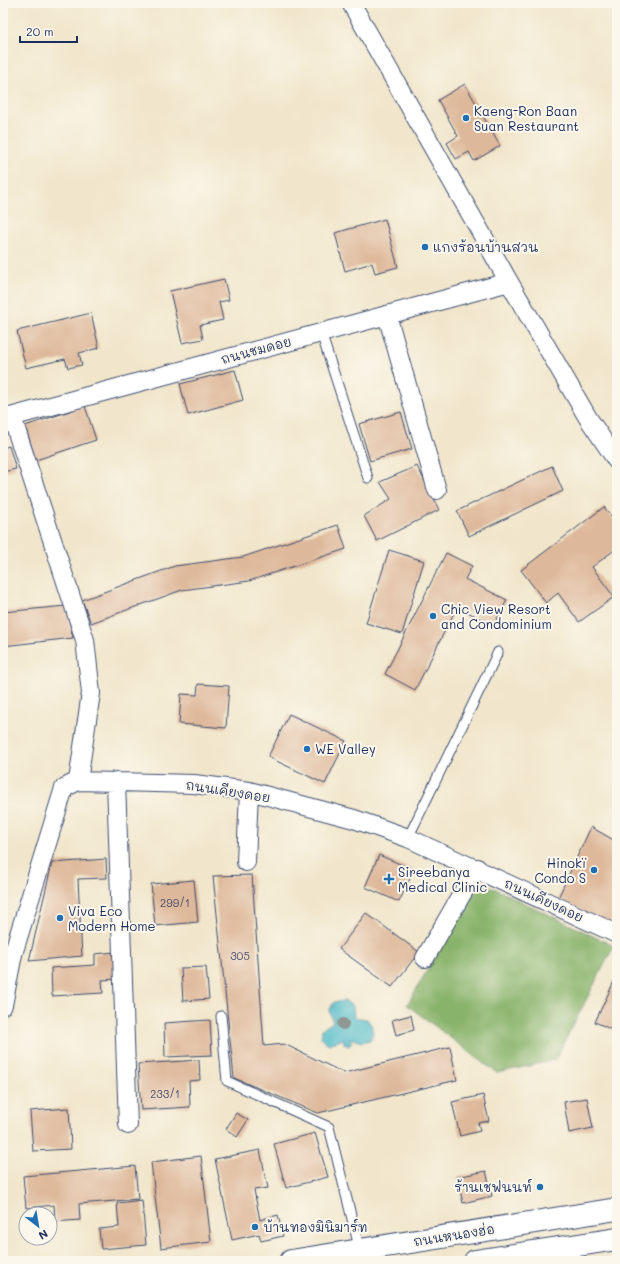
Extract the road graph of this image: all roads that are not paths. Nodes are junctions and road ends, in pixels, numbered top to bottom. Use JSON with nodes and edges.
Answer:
{"nodes":[{"id":1,"x":351,"y":3,"type":"edge"},
{"id":2,"x":509,"y":282,"type":"junction"},
{"id":3,"x":387,"y":315,"type":"junction"},
{"id":4,"x":321,"y":333,"type":"junction"},
{"id":5,"x":7,"y":418,"type":"edge"},
{"id":6,"x":617,"y":461,"type":"edge"},
{"id":7,"x":368,"y":478,"type":"dead end"},
{"id":8,"x":437,"y":490,"type":"dead end"},
{"id":9,"x":498,"y":652,"type":"dead end"},
{"id":10,"x":78,"y":781,"type":"junction"},
{"id":11,"x":116,"y":781,"type":"junction"},
{"id":12,"x":249,"y":791,"type":"junction"},
{"id":13,"x":408,"y":838,"type":"junction"},
{"id":14,"x":246,"y":862,"type":"dead end"},
{"id":15,"x":477,"y":868,"type":"junction"},
{"id":16,"x":617,"y":934,"type":"edge"},
{"id":17,"x":425,"y":958,"type":"dead end"},
{"id":18,"x":3,"y":1005,"type":"edge"},
{"id":19,"x":222,"y":1016,"type":"dead end"},
{"id":20,"x":128,"y":1125,"type":"dead end"},
{"id":21,"x":617,"y":1209,"type":"edge"},
{"id":22,"x":617,"y":1239,"type":"edge"},
{"id":23,"x":360,"y":1251,"type":"junction"},
{"id":24,"x":291,"y":1261,"type":"edge"},
{"id":25,"x":475,"y":1261,"type":"edge"}],
"edges":[{"from":1,"to":2,"type":"street"},
{"from":2,"to":3,"type":"street","name":"ถนนชมดอย"},
{"from":2,"to":6,"type":"street"},
{"from":3,"to":4,"type":"street","name":"ถนนชมดอย"},
{"from":3,"to":8,"type":"street"},
{"from":4,"to":5,"type":"street","name":"ถนนชมดอย"},
{"from":4,"to":7,"type":"lane"},
{"from":5,"to":10,"type":"street"},
{"from":9,"to":13,"type":"lane"},
{"from":10,"to":11,"type":"street","name":"ถนนเคียงดอย"},
{"from":10,"to":18,"type":"street"},
{"from":11,"to":12,"type":"street","name":"ถนนเคียงดอย"},
{"from":11,"to":20,"type":"street"},
{"from":12,"to":13,"type":"street","name":"ถนนเคียงดอย"},
{"from":12,"to":14,"type":"street"},
{"from":13,"to":15,"type":"street","name":"ถนนเคียงดอย"},
{"from":15,"to":16,"type":"street","name":"ถนนเคียงดอย"},
{"from":15,"to":17,"type":"street"},
{"from":19,"to":23,"type":"lane"},
{"from":21,"to":23,"type":"street","name":"ถนนหนองฮ่อ"},
{"from":22,"to":25,"type":"street"},
{"from":23,"to":24,"type":"street","name":"ถนนหนองฮ่อ"}]}
